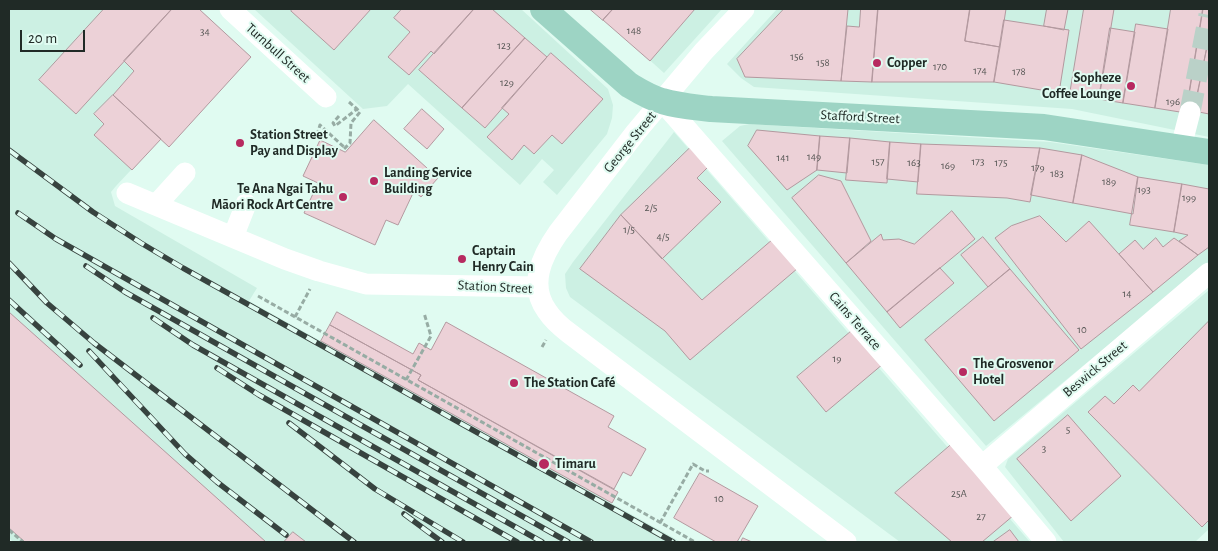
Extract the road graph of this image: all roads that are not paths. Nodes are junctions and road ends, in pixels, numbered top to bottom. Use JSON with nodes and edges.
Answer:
{"nodes":[{"id":1,"x":230,"y":9,"type":"edge"},
{"id":2,"x":543,"y":9,"type":"edge"},
{"id":3,"x":744,"y":9,"type":"edge"},
{"id":4,"x":336,"y":98,"type":"road end"},
{"id":5,"x":662,"y":101,"type":"junction"},
{"id":6,"x":1190,"y":112,"type":"tunnel mouth"},
{"id":7,"x":1181,"y":147,"type":"junction"},
{"id":8,"x":1209,"y":152,"type":"edge"},
{"id":9,"x":185,"y":173,"type":"dead end"},
{"id":10,"x":127,"y":193,"type":"dead end"},
{"id":11,"x":156,"y":204,"type":"junction"},
{"id":12,"x":246,"y":204,"type":"dead end"},
{"id":13,"x":233,"y":237,"type":"junction"},
{"id":14,"x":1209,"y":273,"type":"edge"},
{"id":15,"x":538,"y":287,"type":"junction"},
{"id":16,"x":982,"y":466,"type":"junction"},
{"id":17,"x":846,"y":542,"type":"edge"},
{"id":18,"x":1046,"y":542,"type":"edge"}],
"edges":[{"from":1,"to":4,"type":"street","name":"Turnbull Street"},
{"from":2,"to":5,"type":"main road","name":"Stafford Street"},
{"from":3,"to":5,"type":"street","name":"George Street"},
{"from":5,"to":7,"type":"main road","name":"Stafford Street"},
{"from":5,"to":15,"type":"street","name":"George Street"},
{"from":5,"to":16,"type":"street","name":"Cains Terrace"},
{"from":6,"to":7,"type":"street"},
{"from":7,"to":8,"type":"main road","name":"Stafford Street"},
{"from":9,"to":11,"type":"street"},
{"from":10,"to":11,"type":"street","name":"Station Street"},
{"from":11,"to":13,"type":"street","name":"Station Street"},
{"from":12,"to":13,"type":"street"},
{"from":13,"to":15,"type":"street","name":"Station Street"},
{"from":14,"to":16,"type":"street","name":"Beswick Street"},
{"from":15,"to":17,"type":"street","name":"Station Street"},
{"from":16,"to":18,"type":"street","name":"Cains Terrace"}]}
